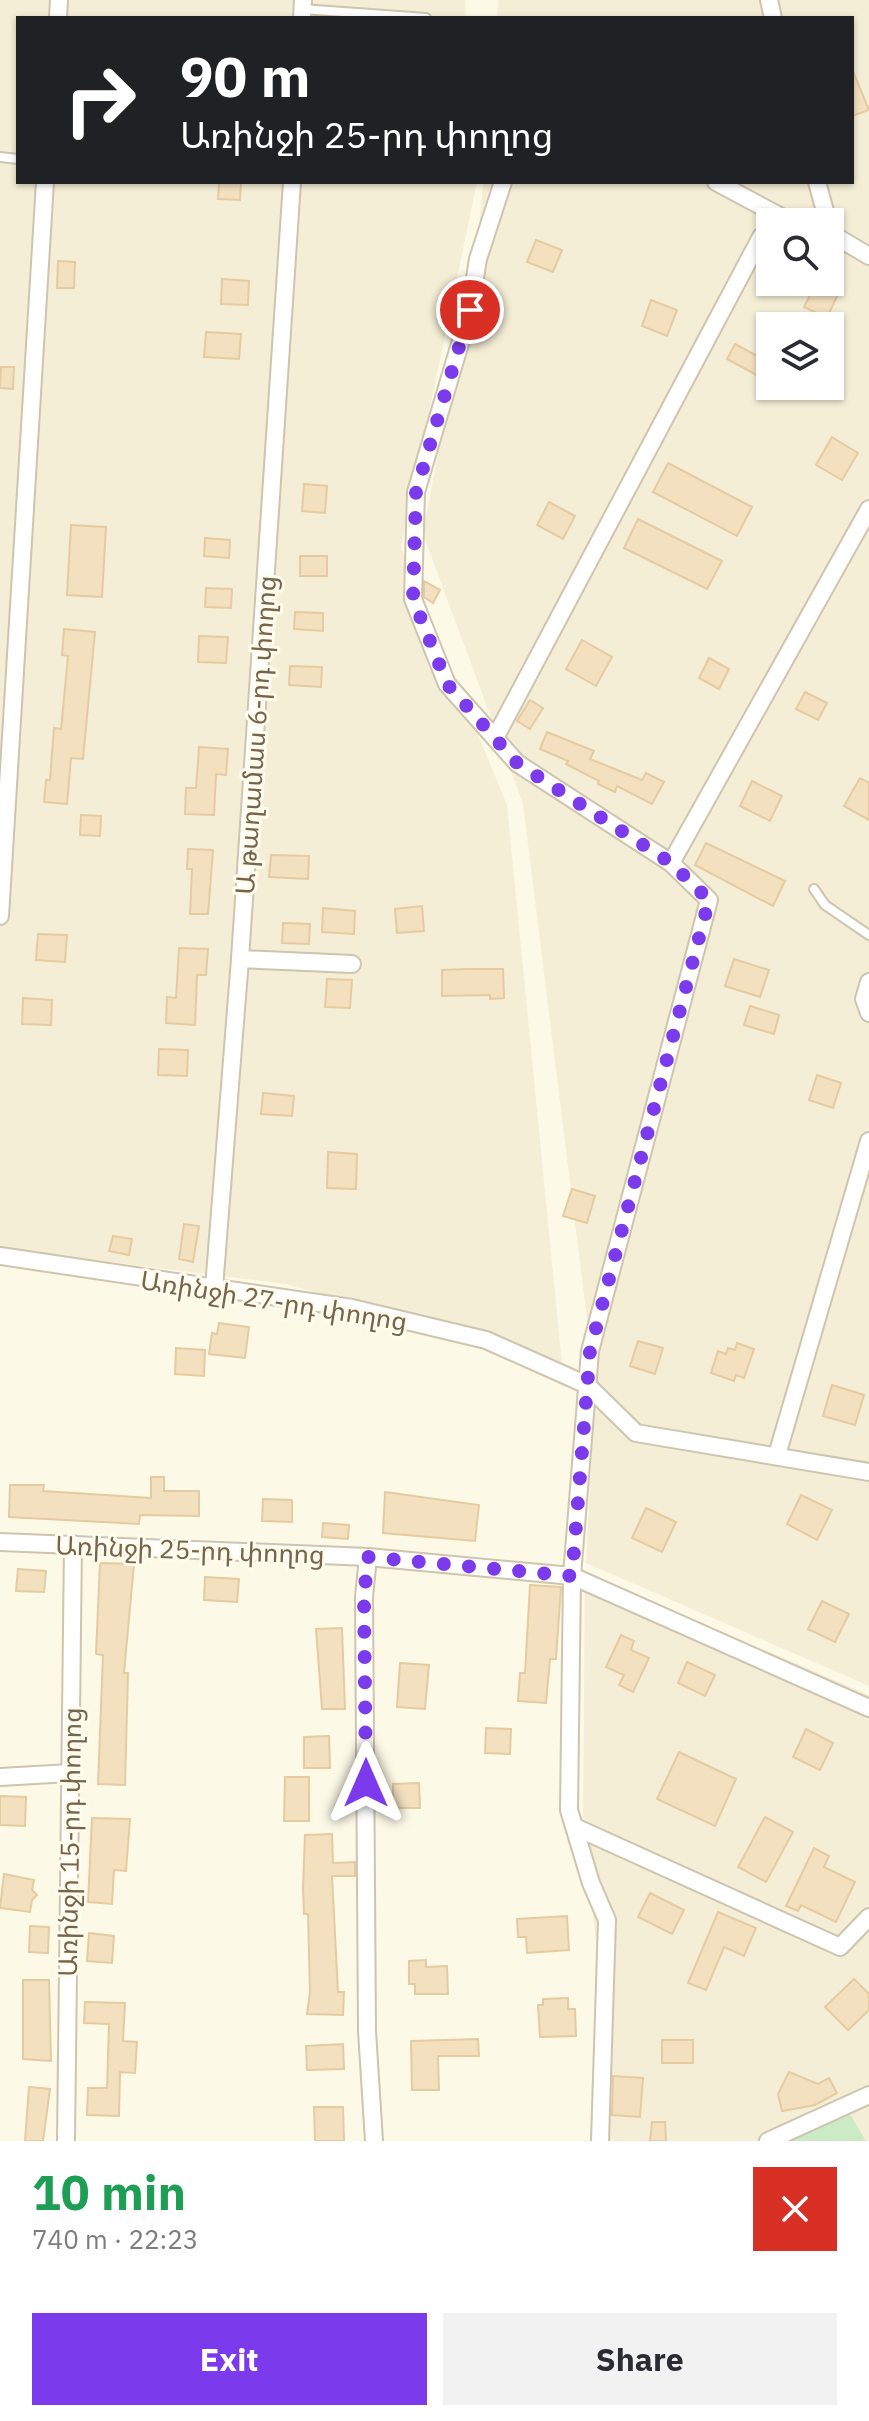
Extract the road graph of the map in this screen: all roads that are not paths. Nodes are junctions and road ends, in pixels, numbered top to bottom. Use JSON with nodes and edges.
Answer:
{"nodes":[{"id":1,"x":302,"y":9,"type":"edge"},
{"id":2,"x":398,"y":16,"type":"edge"},
{"id":3,"x":45,"y":184,"type":"edge"},
{"id":4,"x":292,"y":184,"type":"edge"},
{"id":5,"x":502,"y":184,"type":"edge"},
{"id":6,"x":719,"y":184,"type":"edge"},
{"id":7,"x":818,"y":184,"type":"edge"},
{"id":8,"x":757,"y":208,"type":"edge"},
{"id":9,"x":824,"y":208,"type":"edge"},
{"id":10,"x":844,"y":241,"type":"edge"},
{"id":11,"x":756,"y":246,"type":"edge"},
{"id":12,"x":869,"y":256,"type":"edge"},
{"id":13,"x":869,"y":509,"type":"edge"},
{"id":14,"x":495,"y":738,"type":"junction"},
{"id":15,"x":671,"y":863,"type":"junction"},
{"id":16,"x":814,"y":889,"type":"dead end"},
{"id":17,"x":0,"y":916,"type":"edge"},
{"id":18,"x":869,"y":935,"type":"edge"},
{"id":19,"x":240,"y":959,"type":"junction"},
{"id":20,"x":352,"y":964,"type":"dead end"},
{"id":21,"x":869,"y":982,"type":"edge"},
{"id":22,"x":869,"y":1013,"type":"edge"},
{"id":23,"x":869,"y":1141,"type":"edge"},
{"id":24,"x":0,"y":1256,"type":"edge"},
{"id":25,"x":214,"y":1288,"type":"junction"},
{"id":26,"x":587,"y":1385,"type":"junction"},
{"id":27,"x":777,"y":1455,"type":"junction"},
{"id":28,"x":869,"y":1472,"type":"edge"},
{"id":29,"x":0,"y":1542,"type":"edge"},
{"id":30,"x":73,"y":1544,"type":"junction"},
{"id":31,"x":368,"y":1557,"type":"junction"},
{"id":32,"x":572,"y":1576,"type":"junction"},
{"id":33,"x":869,"y":1708,"type":"edge"},
{"id":34,"x":70,"y":1773,"type":"junction"},
{"id":35,"x":0,"y":1777,"type":"edge"},
{"id":36,"x":575,"y":1827,"type":"junction"},
{"id":37,"x":869,"y":1917,"type":"edge"},
{"id":38,"x":869,"y":2095,"type":"edge"},
{"id":39,"x":66,"y":2141,"type":"edge"},
{"id":40,"x":374,"y":2141,"type":"edge"},
{"id":41,"x":600,"y":2141,"type":"edge"},
{"id":42,"x":768,"y":2141,"type":"edge"}],
"edges":[{"from":1,"to":2,"type":"lane"},
{"from":3,"to":17,"type":"street"},
{"from":4,"to":19,"type":"street","name":"Ա թաղամաս 6-րդ փողոց"},
{"from":5,"to":14,"type":"street"},
{"from":6,"to":8,"type":"street"},
{"from":7,"to":9,"type":"street"},
{"from":10,"to":12,"type":"street"},
{"from":11,"to":14,"type":"street"},
{"from":13,"to":15,"type":"street"},
{"from":14,"to":15,"type":"street"},
{"from":15,"to":26,"type":"street"},
{"from":16,"to":18,"type":"lane"},
{"from":19,"to":20,"type":"street"},
{"from":19,"to":25,"type":"street","name":"Ա թաղամաս 6-րդ փողոց"},
{"from":21,"to":22,"type":"street"},
{"from":23,"to":27,"type":"street"},
{"from":24,"to":25,"type":"street","name":"Առինջի 27-րդ փողոց"},
{"from":25,"to":26,"type":"street","name":"Առինջի 27-րդ փողոց"},
{"from":26,"to":27,"type":"street"},
{"from":26,"to":32,"type":"street"},
{"from":27,"to":28,"type":"street"},
{"from":29,"to":30,"type":"street","name":"Առինջի 25-րդ փողոց"},
{"from":30,"to":31,"type":"street","name":"Առինջի 25-րդ փողոց"},
{"from":30,"to":34,"type":"street","name":"Առինջի 15-րդ փողոց"},
{"from":31,"to":32,"type":"street","name":"Առինջի 25-րդ փողոց"},
{"from":31,"to":40,"type":"street"},
{"from":32,"to":33,"type":"street","name":"Առինջի 25-րդ փողոց"},
{"from":32,"to":36,"type":"street"},
{"from":34,"to":35,"type":"street"},
{"from":34,"to":39,"type":"street","name":"Առինջի 15-րդ փողոց"},
{"from":36,"to":37,"type":"street"},
{"from":36,"to":41,"type":"street"},
{"from":38,"to":42,"type":"street"}]}
